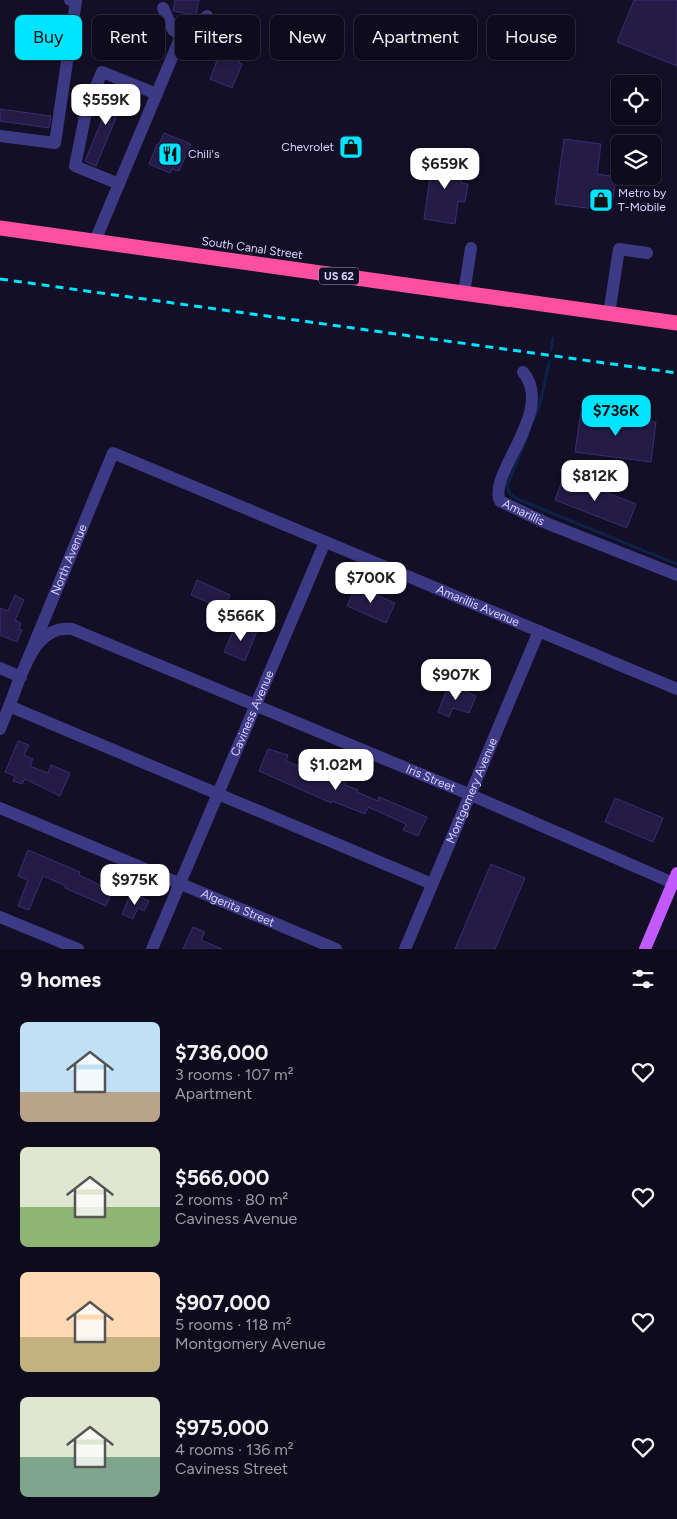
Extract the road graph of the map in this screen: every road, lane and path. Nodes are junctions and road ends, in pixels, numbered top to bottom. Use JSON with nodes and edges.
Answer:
{"nodes":[{"id":1,"x":70,"y":0,"type":"edge"},
{"id":2,"x":163,"y":8,"type":"dead end"},
{"id":3,"x":175,"y":33,"type":"edge"},
{"id":4,"x":175,"y":51,"type":"edge"},
{"id":5,"x":157,"y":94,"type":"junction"},
{"id":6,"x":0,"y":136,"type":"edge"},
{"id":7,"x":119,"y":184,"type":"junction"},
{"id":8,"x":0,"y":228,"type":"edge"},
{"id":9,"x":95,"y":241,"type":"junction"},
{"id":10,"x":471,"y":248,"type":"dead end"},
{"id":11,"x":647,"y":253,"type":"dead end"},
{"id":12,"x":464,"y":294,"type":"junction"},
{"id":13,"x":609,"y":314,"type":"junction"},
{"id":14,"x":677,"y":324,"type":"edge"},
{"id":15,"x":523,"y":372,"type":"dead end"},
{"id":16,"x":112,"y":453,"type":"joint"},
{"id":17,"x":325,"y":542,"type":"junction"},
{"id":18,"x":677,"y":575,"type":"edge"},
{"id":19,"x":539,"y":631,"type":"junction"},
{"id":20,"x":48,"y":634,"type":"joint"},
{"id":21,"x":0,"y":668,"type":"edge"},
{"id":22,"x":23,"y":671,"type":"junction"},
{"id":23,"x":677,"y":689,"type":"edge"},
{"id":24,"x":255,"y":705,"type":"junction"},
{"id":25,"x":9,"y":706,"type":"junction"},
{"id":26,"x":0,"y":729,"type":"edge"},
{"id":27,"x":217,"y":793,"type":"junction"},
{"id":28,"x":471,"y":795,"type":"junction"},
{"id":29,"x":0,"y":808,"type":"edge"},
{"id":30,"x":675,"y":878,"type":"edge"},
{"id":31,"x":178,"y":883,"type":"junction"},
{"id":32,"x":432,"y":884,"type":"junction"},
{"id":33,"x":0,"y":916,"type":"edge"},
{"id":34,"x":78,"y":949,"type":"edge"},
{"id":35,"x":152,"y":949,"type":"edge"},
{"id":36,"x":336,"y":949,"type":"edge"},
{"id":37,"x":404,"y":949,"type":"edge"},
{"id":38,"x":645,"y":949,"type":"edge"}],
"edges":[{"from":1,"to":6,"type":"street"},
{"from":2,"to":3,"type":"street"},
{"from":4,"to":5,"type":"street"},
{"from":5,"to":7,"type":"street"},
{"from":5,"to":7,"type":"street"},
{"from":7,"to":9,"type":"street"},
{"from":8,"to":9,"type":"highway","name":"South Canal Street","number":"US 62"},
{"from":9,"to":12,"type":"highway","name":"South Canal Street","number":"US 62"},
{"from":10,"to":12,"type":"street"},
{"from":11,"to":13,"type":"street"},
{"from":12,"to":13,"type":"highway","name":"South Canal Street","number":"US 62"},
{"from":13,"to":14,"type":"highway","name":"South Canal Street","number":"US 62"},
{"from":15,"to":18,"type":"street","name":"Amarillis"},
{"from":16,"to":17,"type":"street","name":"Amarillis Avenue"},
{"from":16,"to":22,"type":"street","name":"North Avenue"},
{"from":17,"to":19,"type":"street","name":"Amarillis Avenue"},
{"from":17,"to":24,"type":"street","name":"Caviness Avenue"},
{"from":19,"to":23,"type":"street","name":"Amarillis Avenue"},
{"from":19,"to":28,"type":"street","name":"Montgomery Avenue"},
{"from":20,"to":22,"type":"street","name":"North Avenue"},
{"from":20,"to":24,"type":"street","name":"Iris Street"},
{"from":21,"to":22,"type":"street"},
{"from":22,"to":25,"type":"street","name":"North Avenue"},
{"from":24,"to":27,"type":"street","name":"Caviness Avenue"},
{"from":24,"to":28,"type":"street","name":"Iris Street"},
{"from":25,"to":26,"type":"street","name":"North Avenue"},
{"from":25,"to":27,"type":"street"},
{"from":27,"to":31,"type":"street","name":"Caviness Avenue"},
{"from":27,"to":32,"type":"street"},
{"from":28,"to":30,"type":"street","name":"Iris Street"},
{"from":28,"to":32,"type":"street","name":"Montgomery Avenue"},
{"from":29,"to":31,"type":"street","name":"Algerita Street"},
{"from":30,"to":38,"type":"main road"},
{"from":31,"to":35,"type":"street","name":"Caviness Avenue"},
{"from":31,"to":36,"type":"street","name":"Algerita Street"},
{"from":32,"to":37,"type":"street","name":"Montgomery Avenue"},
{"from":33,"to":34,"type":"street"}]}
